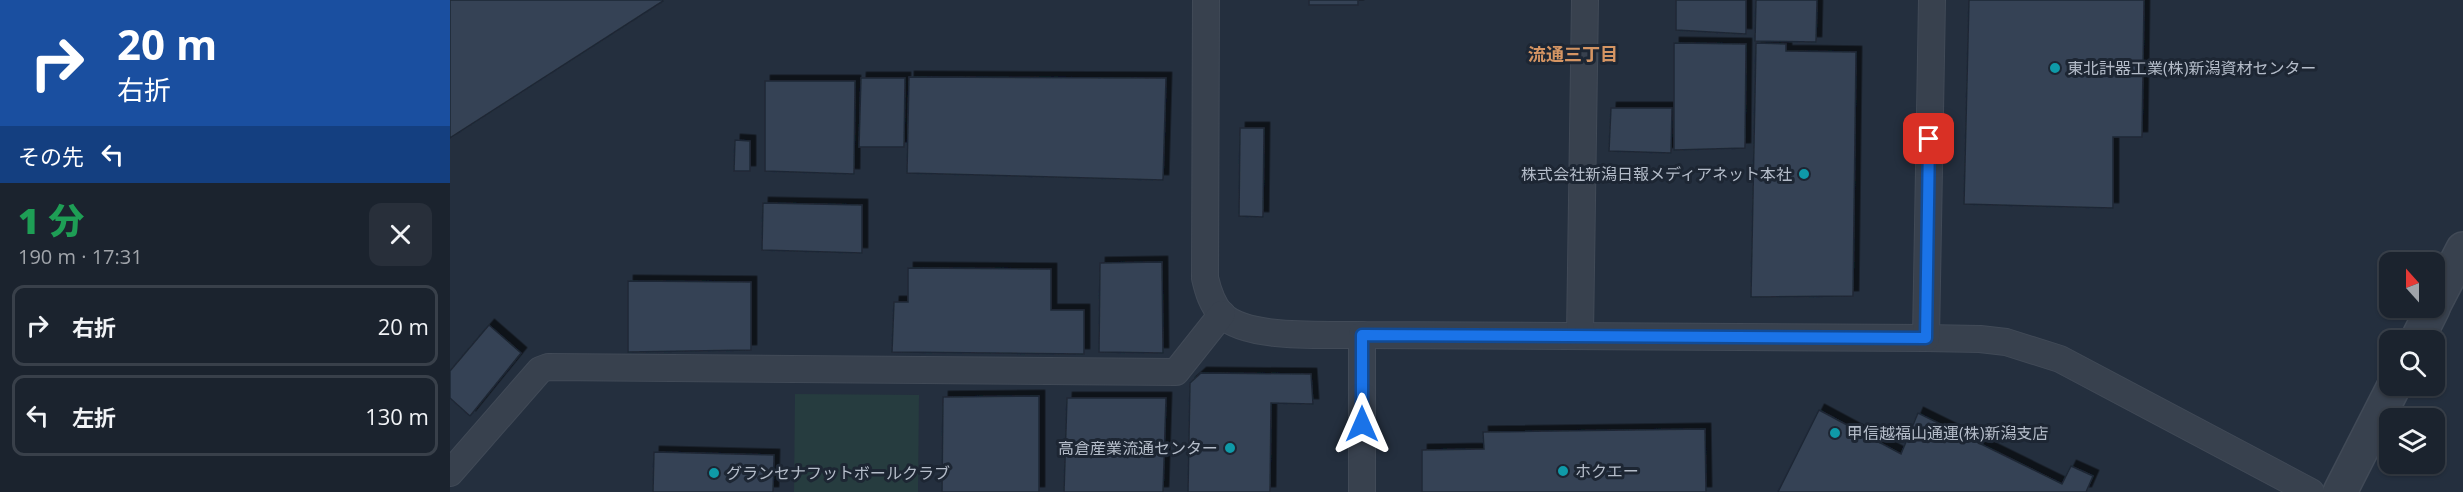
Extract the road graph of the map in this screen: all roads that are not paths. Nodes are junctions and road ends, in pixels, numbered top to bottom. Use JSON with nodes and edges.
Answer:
{"nodes":[{"id":1,"x":1206,"y":0,"type":"edge"},
{"id":2,"x":1585,"y":0,"type":"edge"},
{"id":3,"x":1932,"y":0,"type":"edge"},
{"id":4,"x":2463,"y":249,"type":"edge"},
{"id":5,"x":2445,"y":284,"type":"edge"},
{"id":6,"x":1222,"y":314,"type":"junction"},
{"id":7,"x":1362,"y":335,"type":"junction"},
{"id":8,"x":1580,"y":335,"type":"junction"},
{"id":9,"x":1926,"y":338,"type":"junction"},
{"id":10,"x":2389,"y":396,"type":"edge"},
{"id":11,"x":450,"y":473,"type":"edge"},
{"id":12,"x":1362,"y":492,"type":"edge"},
{"id":13,"x":2311,"y":492,"type":"edge"},
{"id":14,"x":2340,"y":492,"type":"edge"}],
"edges":[{"from":1,"to":6,"type":"street"},
{"from":2,"to":8,"type":"street"},
{"from":3,"to":9,"type":"street"},
{"from":4,"to":5,"type":"street"},
{"from":6,"to":7,"type":"street"},
{"from":6,"to":11,"type":"street"},
{"from":7,"to":8,"type":"street"},
{"from":7,"to":12,"type":"street"},
{"from":8,"to":9,"type":"street"},
{"from":9,"to":13,"type":"street"},
{"from":10,"to":14,"type":"street"}]}
